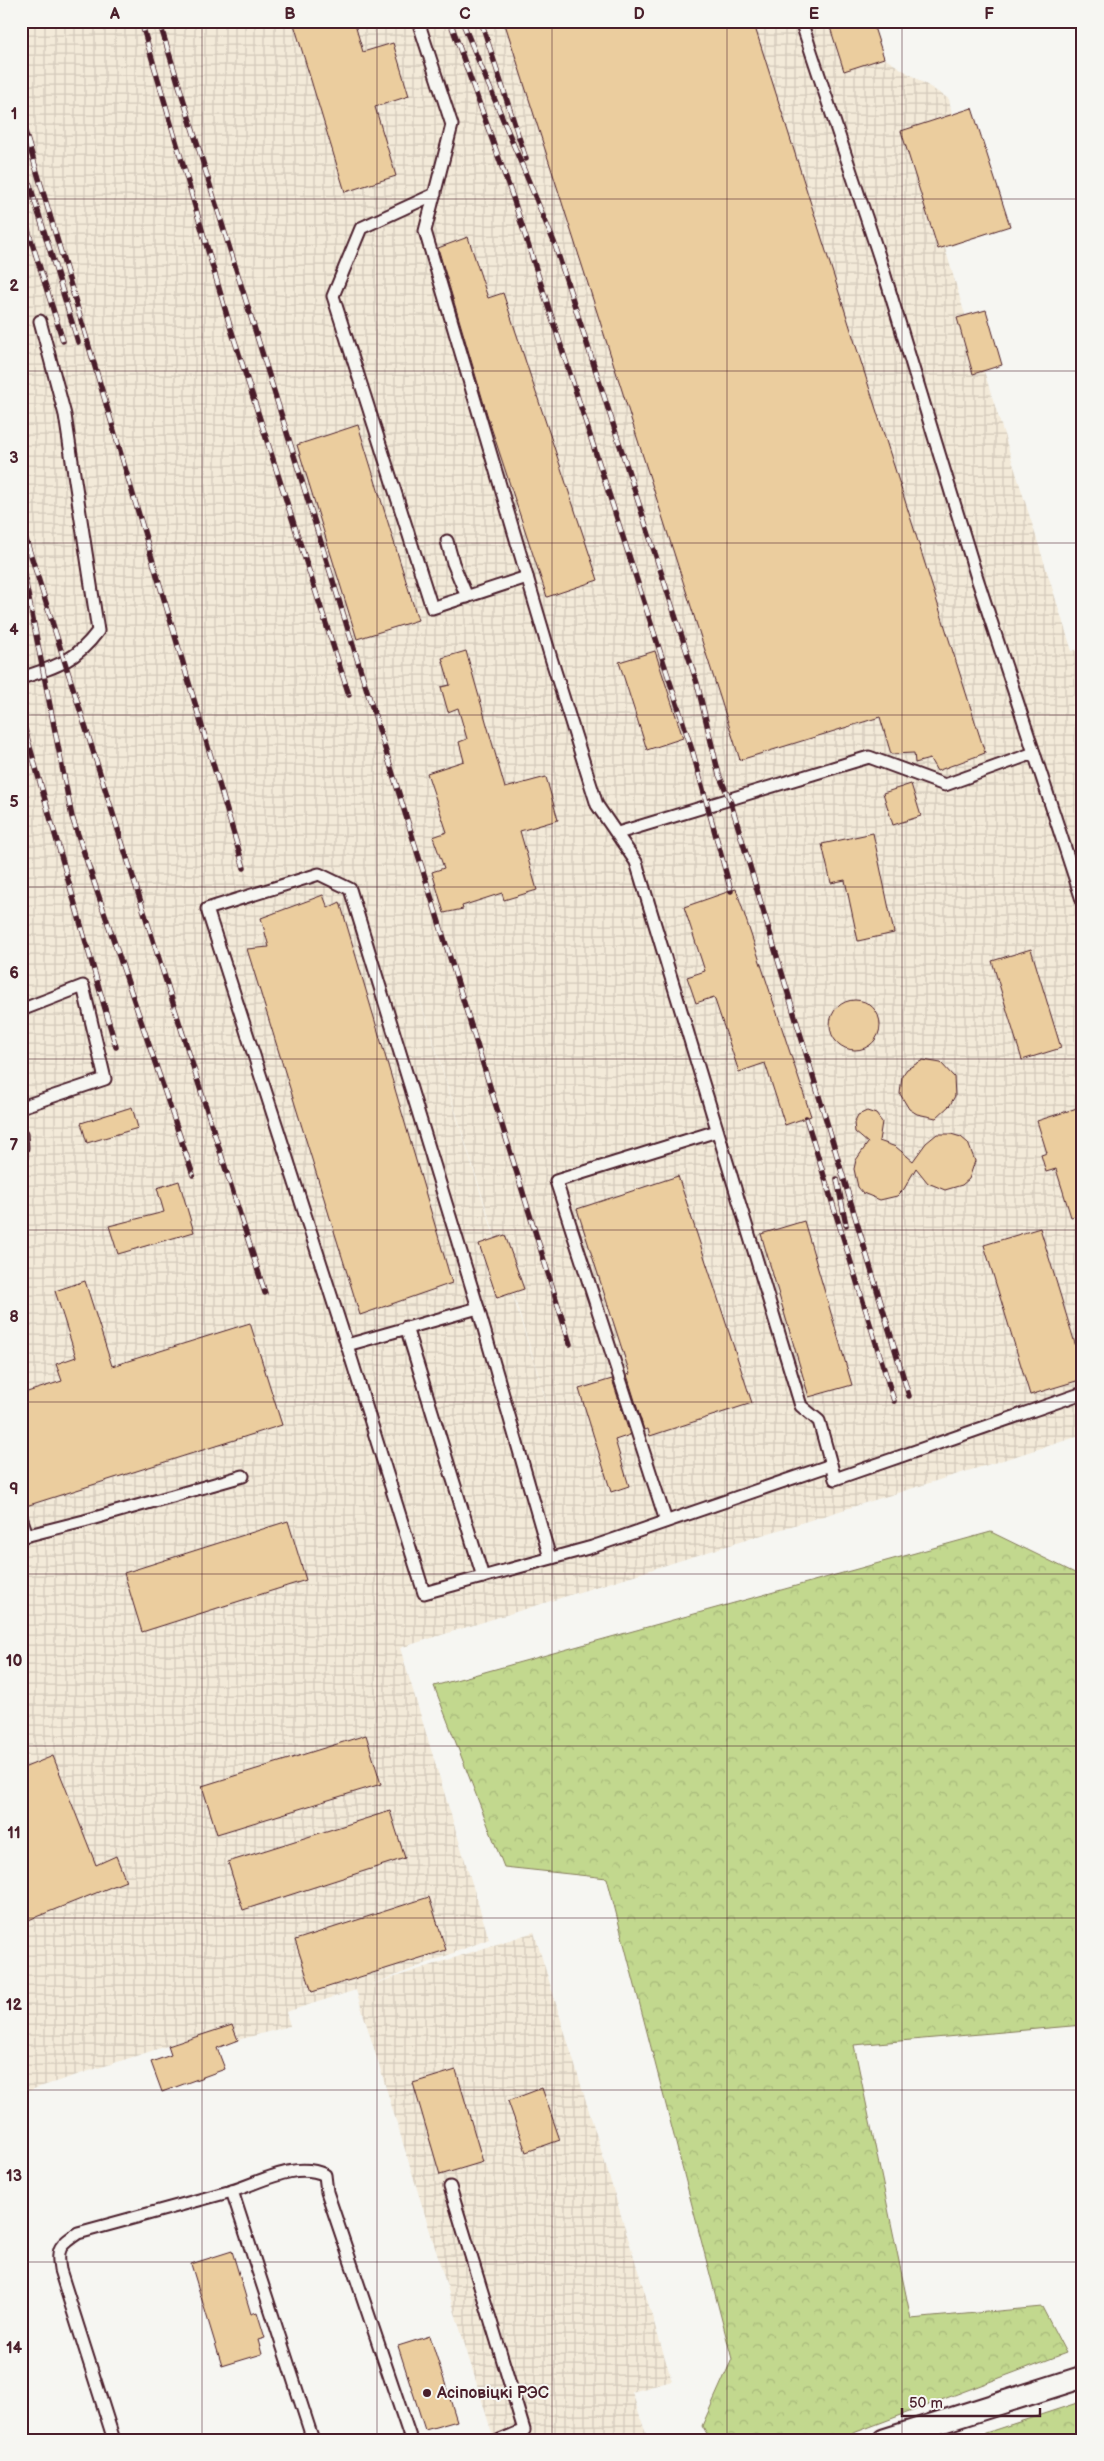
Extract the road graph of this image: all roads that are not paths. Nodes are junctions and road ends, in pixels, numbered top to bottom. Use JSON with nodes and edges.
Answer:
{"nodes":[{"id":1,"x":418,"y":21,"type":"edge"},
{"id":2,"x":801,"y":21,"type":"edge"},
{"id":3,"x":435,"y":194,"type":"junction"},
{"id":4,"x":40,"y":321,"type":"dead end"},
{"id":5,"x":447,"y":541,"type":"dead end"},
{"id":6,"x":527,"y":578,"type":"junction"},
{"id":7,"x":467,"y":597,"type":"junction"},
{"id":8,"x":21,"y":678,"type":"edge"},
{"id":9,"x":1034,"y":753,"type":"junction"},
{"id":10,"x":618,"y":833,"type":"junction"},
{"id":11,"x":1083,"y":903,"type":"edge"},
{"id":12,"x":21,"y":1010,"type":"edge"},
{"id":13,"x":21,"y":1106,"type":"edge"},
{"id":14,"x":717,"y":1131,"type":"junction"},
{"id":15,"x":21,"y":1134,"type":"edge"},
{"id":16,"x":22,"y":1148,"type":"edge"},
{"id":17,"x":21,"y":1162,"type":"edge"},
{"id":18,"x":478,"y":1308,"type":"junction"},
{"id":19,"x":406,"y":1327,"type":"junction"},
{"id":20,"x":347,"y":1345,"type":"junction"},
{"id":21,"x":1083,"y":1393,"type":"edge"},
{"id":22,"x":831,"y":1465,"type":"junction"},
{"id":23,"x":243,"y":1476,"type":"dead end"},
{"id":24,"x":21,"y":1517,"type":"edge"},
{"id":25,"x":666,"y":1521,"type":"junction"},
{"id":26,"x":24,"y":1536,"type":"edge"},
{"id":27,"x":550,"y":1558,"type":"junction"},
{"id":28,"x":483,"y":1577,"type":"junction"},
{"id":29,"x":450,"y":2186,"type":"dead end"},
{"id":30,"x":232,"y":2191,"type":"junction"},
{"id":31,"x":1083,"y":2377,"type":"edge"},
{"id":32,"x":526,"y":2435,"type":"edge"},
{"id":33,"x":114,"y":2440,"type":"edge"},
{"id":34,"x":313,"y":2440,"type":"edge"},
{"id":35,"x":411,"y":2440,"type":"edge"},
{"id":36,"x":500,"y":2440,"type":"edge"},
{"id":37,"x":884,"y":2440,"type":"edge"}],
"edges":[{"from":1,"to":3,"type":"lane"},
{"from":2,"to":9,"type":"lane"},
{"from":3,"to":6,"type":"lane"},
{"from":3,"to":7,"type":"lane"},
{"from":4,"to":8,"type":"lane"},
{"from":5,"to":7,"type":"lane"},
{"from":6,"to":7,"type":"lane"},
{"from":6,"to":10,"type":"lane"},
{"from":9,"to":10,"type":"lane"},
{"from":9,"to":11,"type":"lane"},
{"from":10,"to":14,"type":"lane"},
{"from":12,"to":13,"type":"lane"},
{"from":14,"to":22,"type":"lane"},
{"from":14,"to":25,"type":"lane"},
{"from":15,"to":16,"type":"lane"},
{"from":16,"to":17,"type":"lane"},
{"from":18,"to":19,"type":"lane"},
{"from":18,"to":20,"type":"lane"},
{"from":18,"to":27,"type":"lane"},
{"from":19,"to":20,"type":"lane"},
{"from":19,"to":28,"type":"lane"},
{"from":20,"to":28,"type":"lane"},
{"from":21,"to":22,"type":"lane"},
{"from":22,"to":25,"type":"lane"},
{"from":23,"to":26,"type":"lane"},
{"from":24,"to":26,"type":"lane"},
{"from":25,"to":27,"type":"lane"},
{"from":27,"to":28,"type":"lane"},
{"from":29,"to":32,"type":"lane"},
{"from":30,"to":33,"type":"lane"},
{"from":30,"to":34,"type":"lane"},
{"from":30,"to":35,"type":"lane"},
{"from":31,"to":37,"type":"street"},
{"from":32,"to":36,"type":"lane"}]}
